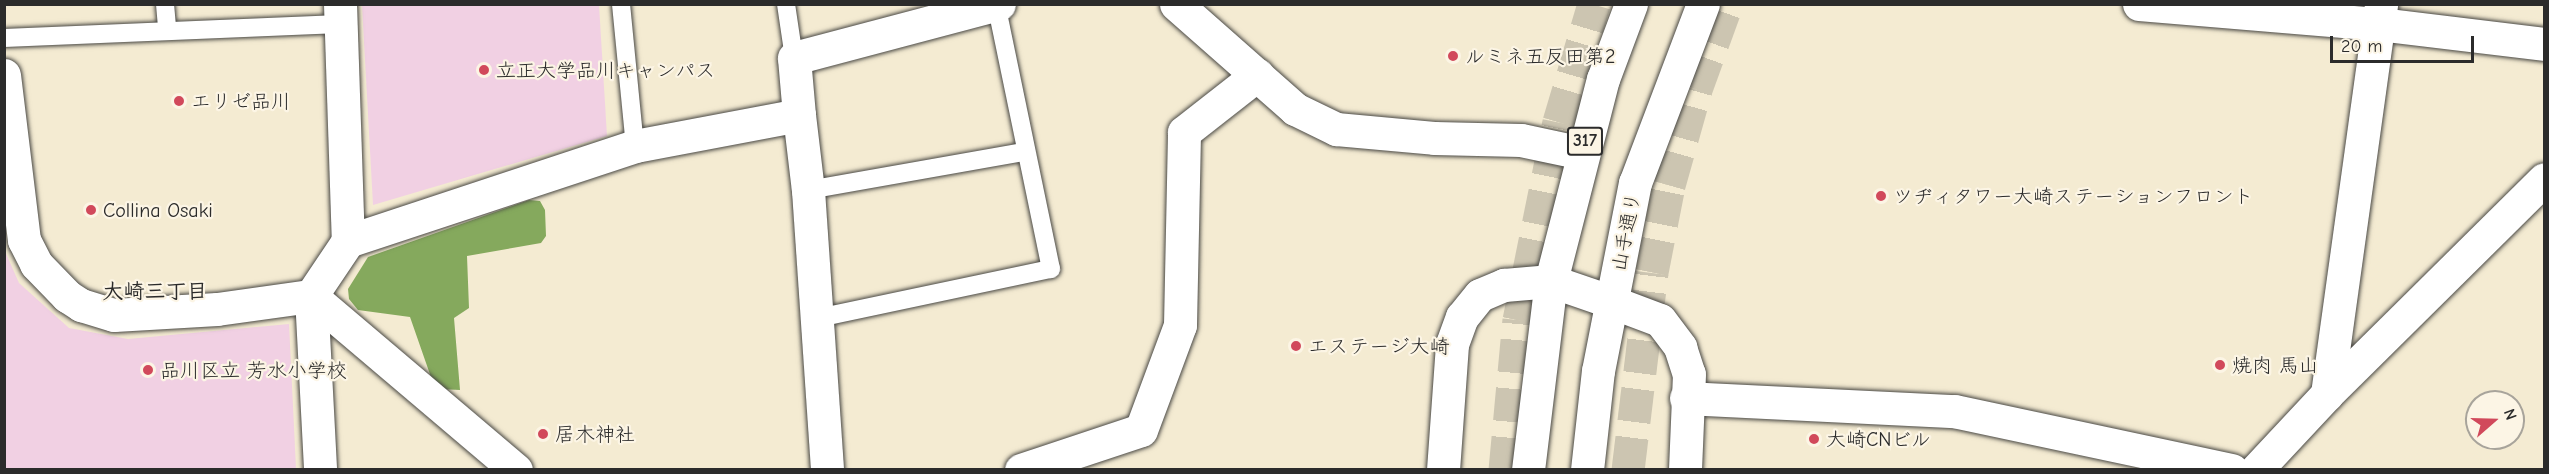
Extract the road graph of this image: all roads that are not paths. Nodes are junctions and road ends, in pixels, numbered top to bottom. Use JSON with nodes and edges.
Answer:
{"nodes":[{"id":1,"x":165,"y":4,"type":"edge"},
{"id":2,"x":621,"y":4,"type":"edge"},
{"id":3,"x":786,"y":4,"type":"edge"},
{"id":4,"x":1176,"y":4,"type":"edge"},
{"id":5,"x":1631,"y":4,"type":"edge"},
{"id":6,"x":1703,"y":4,"type":"edge"},
{"id":7,"x":2139,"y":4,"type":"edge"},
{"id":8,"x":997,"y":5,"type":"edge"},
{"id":9,"x":340,"y":14,"type":"edge"},
{"id":10,"x":2380,"y":14,"type":"edge"},
{"id":11,"x":167,"y":29,"type":"junction"},
{"id":12,"x":4,"y":38,"type":"edge"},
{"id":13,"x":2544,"y":44,"type":"edge"},
{"id":14,"x":794,"y":58,"type":"junction"},
{"id":15,"x":4,"y":75,"type":"edge"},
{"id":16,"x":1257,"y":75,"type":"junction"},
{"id":17,"x":800,"y":115,"type":"junction"},
{"id":18,"x":635,"y":146,"type":"junction"},
{"id":19,"x":1024,"y":152,"type":"junction"},
{"id":20,"x":1582,"y":153,"type":"junction"},
{"id":21,"x":2544,"y":179,"type":"edge"},
{"id":22,"x":808,"y":190,"type":"junction"},
{"id":23,"x":348,"y":241,"type":"junction"},
{"id":24,"x":1551,"y":281,"type":"junction"},
{"id":25,"x":311,"y":296,"type":"junction"},
{"id":26,"x":1612,"y":302,"type":"junction"},
{"id":27,"x":818,"y":318,"type":"junction"},
{"id":28,"x":2327,"y":394,"type":"junction"},
{"id":29,"x":1686,"y":398,"type":"junction"},
{"id":30,"x":320,"y":470,"type":"edge"},
{"id":31,"x":516,"y":470,"type":"edge"},
{"id":32,"x":827,"y":470,"type":"edge"},
{"id":33,"x":1021,"y":470,"type":"edge"},
{"id":34,"x":1443,"y":470,"type":"edge"},
{"id":35,"x":1528,"y":470,"type":"edge"},
{"id":36,"x":1587,"y":470,"type":"edge"},
{"id":37,"x":1685,"y":470,"type":"edge"},
{"id":38,"x":2232,"y":470,"type":"edge"},
{"id":39,"x":2256,"y":470,"type":"edge"}],
"edges":[{"from":1,"to":11,"type":"lane"},
{"from":2,"to":18,"type":"lane"},
{"from":3,"to":14,"type":"lane"},
{"from":4,"to":16,"type":"street"},
{"from":5,"to":20,"type":"street","number":"317"},
{"from":6,"to":26,"type":"street","name":"山手通り"},
{"from":7,"to":10,"type":"street"},
{"from":8,"to":14,"type":"street"},
{"from":8,"to":19,"type":"lane"},
{"from":9,"to":11,"type":"lane"},
{"from":9,"to":23,"type":"street"},
{"from":10,"to":13,"type":"street"},
{"from":10,"to":28,"type":"street"},
{"from":11,"to":12,"type":"lane"},
{"from":14,"to":17,"type":"street"},
{"from":15,"to":25,"type":"street"},
{"from":16,"to":20,"type":"street"},
{"from":16,"to":33,"type":"street"},
{"from":17,"to":18,"type":"street"},
{"from":17,"to":22,"type":"street"},
{"from":18,"to":23,"type":"street"},
{"from":19,"to":22,"type":"lane"},
{"from":19,"to":27,"type":"lane"},
{"from":20,"to":24,"type":"street","number":"317"},
{"from":21,"to":28,"type":"street"},
{"from":22,"to":27,"type":"street"},
{"from":23,"to":25,"type":"street"},
{"from":24,"to":26,"type":"street"},
{"from":24,"to":34,"type":"street"},
{"from":24,"to":35,"type":"street","number":"317"},
{"from":25,"to":30,"type":"street"},
{"from":25,"to":31,"type":"street"},
{"from":26,"to":29,"type":"street"},
{"from":26,"to":36,"type":"street","name":"山手通り"},
{"from":27,"to":32,"type":"street"},
{"from":28,"to":39,"type":"street"},
{"from":29,"to":37,"type":"street"},
{"from":29,"to":38,"type":"street"}]}
